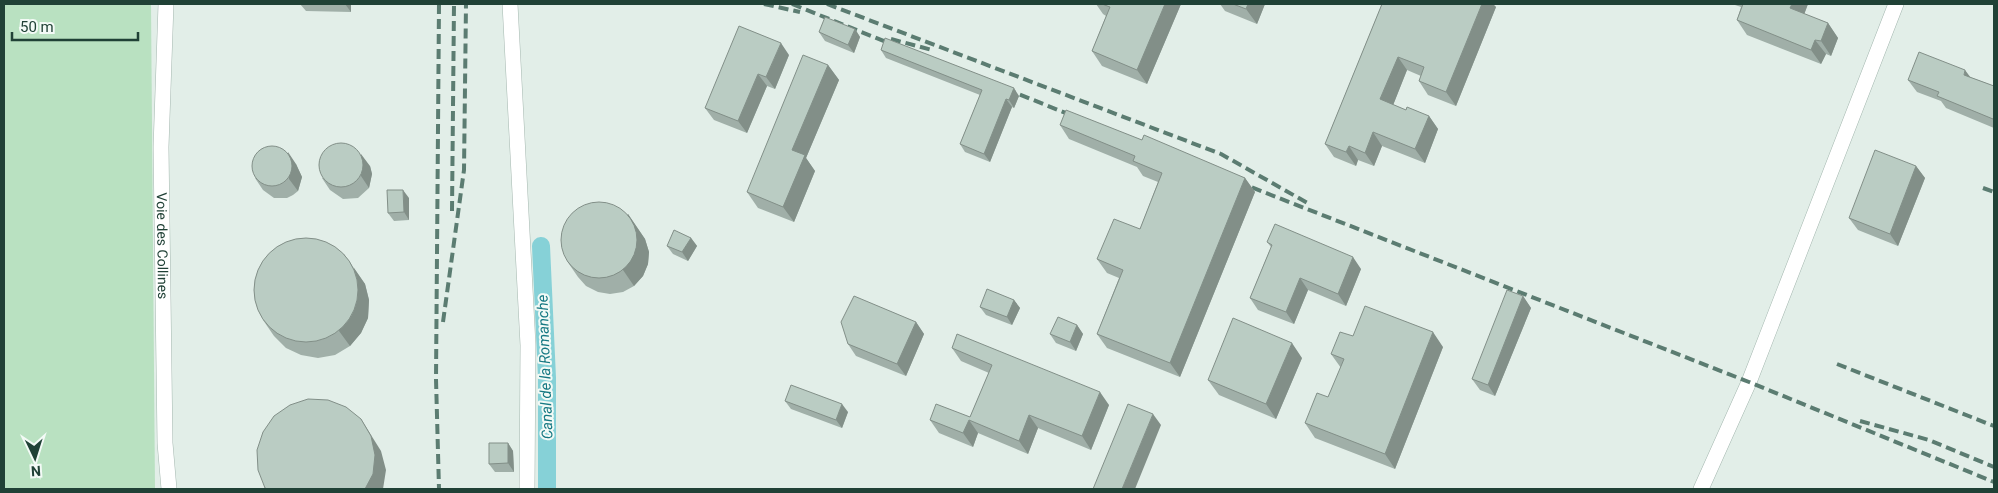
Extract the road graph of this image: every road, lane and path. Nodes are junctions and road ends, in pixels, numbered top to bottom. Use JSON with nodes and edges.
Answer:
{"nodes":[{"id":1,"x":166,"y":4,"type":"edge"},
{"id":2,"x":510,"y":4,"type":"edge"},
{"id":3,"x":1896,"y":4,"type":"edge"},
{"id":4,"x":169,"y":489,"type":"edge"},
{"id":5,"x":527,"y":489,"type":"edge"},
{"id":6,"x":1701,"y":489,"type":"edge"}],
"edges":[{"from":1,"to":4,"type":"street","name":"Voie des Collines"},
{"from":2,"to":5,"type":"street"},
{"from":3,"to":6,"type":"street"}]}
